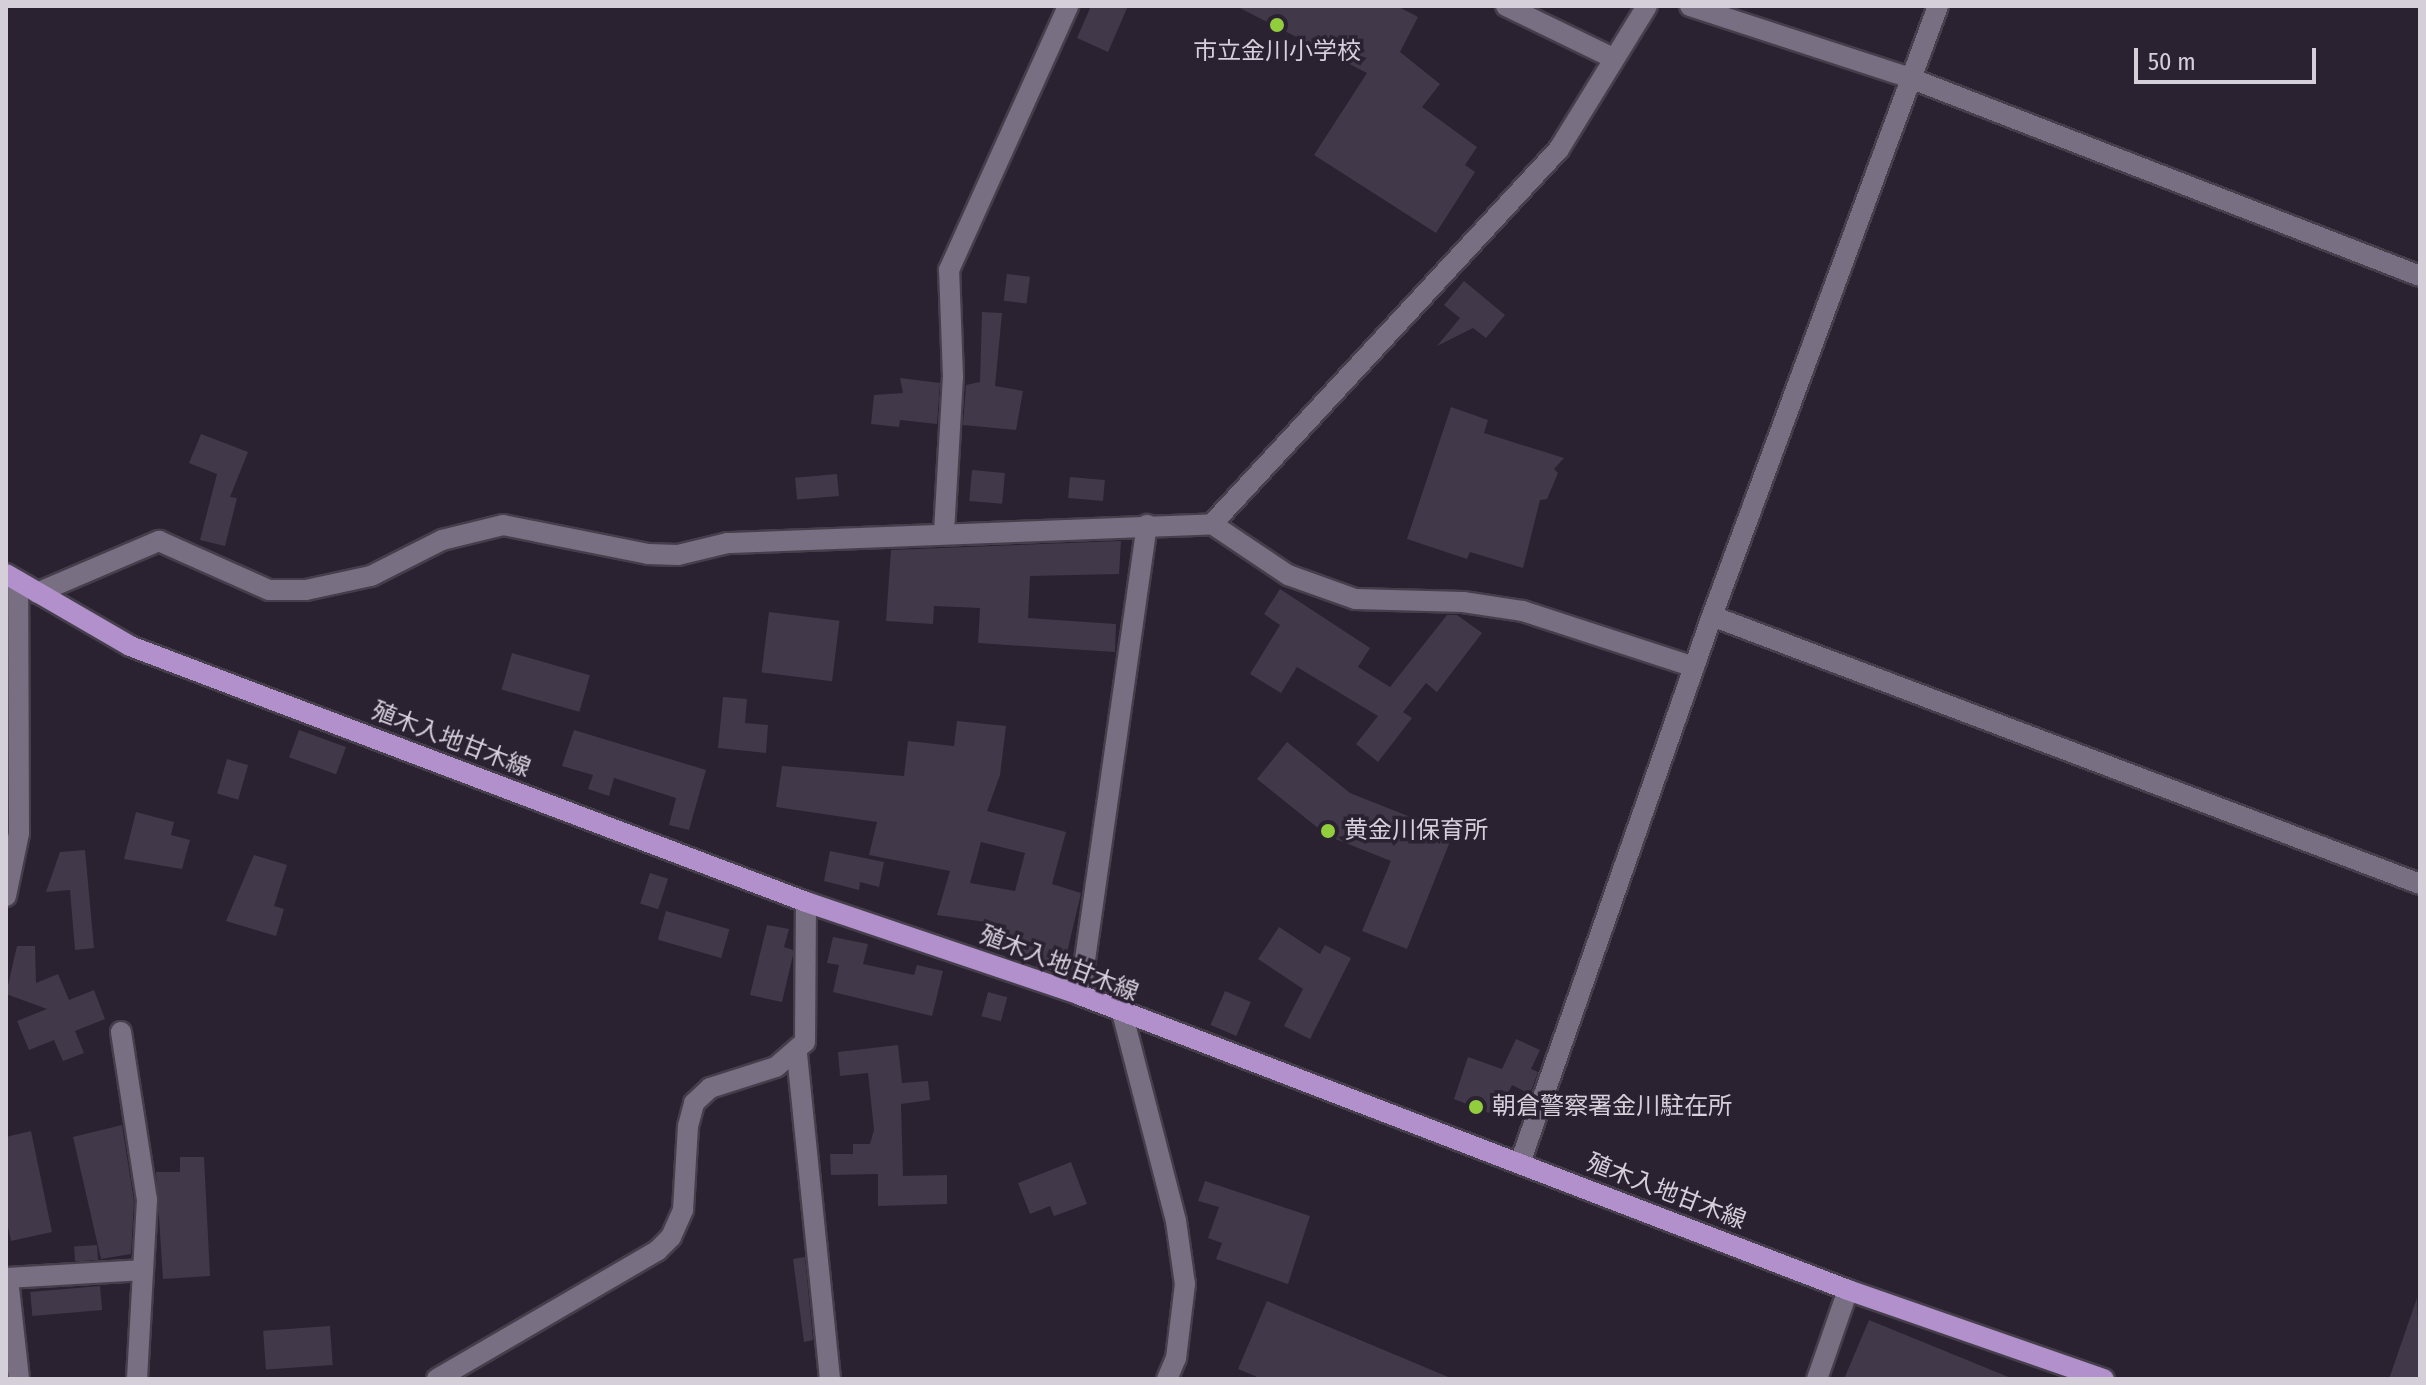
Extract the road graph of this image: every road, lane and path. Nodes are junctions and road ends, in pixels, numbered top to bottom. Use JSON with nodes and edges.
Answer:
{"nodes":[{"id":1,"x":1068,"y":6,"type":"edge"},
{"id":2,"x":1506,"y":6,"type":"edge"},
{"id":3,"x":1647,"y":6,"type":"edge"},
{"id":4,"x":1690,"y":6,"type":"edge"},
{"id":5,"x":1938,"y":6,"type":"edge"},
{"id":6,"x":1613,"y":58,"type":"junction"},
{"id":7,"x":1910,"y":78,"type":"junction"},
{"id":8,"x":2420,"y":276,"type":"edge"},
{"id":9,"x":1212,"y":524,"type":"junction"},
{"id":10,"x":1147,"y":525,"type":"junction"},
{"id":11,"x":944,"y":532,"type":"junction"},
{"id":12,"x":12,"y":578,"type":"edge"},
{"id":13,"x":37,"y":593,"type":"junction"},
{"id":14,"x":1712,"y":616,"type":"junction"},
{"id":15,"x":1694,"y":667,"type":"junction"},
{"id":16,"x":2420,"y":884,"type":"edge"},
{"id":17,"x":6,"y":896,"type":"edge"},
{"id":18,"x":806,"y":902,"type":"junction"},
{"id":19,"x":1080,"y":995,"type":"junction"},
{"id":20,"x":1123,"y":1016,"type":"junction"},
{"id":21,"x":121,"y":1032,"type":"dead end"},
{"id":22,"x":797,"y":1054,"type":"junction"},
{"id":23,"x":1520,"y":1163,"type":"junction"},
{"id":24,"x":143,"y":1270,"type":"junction"},
{"id":25,"x":7,"y":1278,"type":"edge"},
{"id":26,"x":1848,"y":1290,"type":"junction"},
{"id":27,"x":19,"y":1379,"type":"edge"},
{"id":28,"x":137,"y":1379,"type":"edge"},
{"id":29,"x":437,"y":1379,"type":"edge"},
{"id":30,"x":830,"y":1379,"type":"edge"},
{"id":31,"x":1167,"y":1379,"type":"edge"},
{"id":32,"x":1817,"y":1379,"type":"edge"},
{"id":33,"x":2104,"y":1379,"type":"edge"}],
"edges":[{"from":1,"to":11,"type":"street"},
{"from":2,"to":6,"type":"street"},
{"from":3,"to":6,"type":"street"},
{"from":4,"to":7,"type":"street"},
{"from":5,"to":7,"type":"street"},
{"from":6,"to":9,"type":"street"},
{"from":7,"to":8,"type":"street"},
{"from":7,"to":14,"type":"street"},
{"from":9,"to":10,"type":"street"},
{"from":9,"to":15,"type":"street"},
{"from":10,"to":11,"type":"street"},
{"from":10,"to":19,"type":"street"},
{"from":11,"to":13,"type":"street"},
{"from":12,"to":13,"type":"main road","name":"殖木入地甘木線"},
{"from":12,"to":17,"type":"street"},
{"from":13,"to":18,"type":"main road","name":"殖木入地甘木線"},
{"from":14,"to":15,"type":"street"},
{"from":14,"to":16,"type":"street"},
{"from":15,"to":23,"type":"street"},
{"from":18,"to":19,"type":"main road","name":"殖木入地甘木線"},
{"from":18,"to":22,"type":"street"},
{"from":19,"to":20,"type":"main road","name":"殖木入地甘木線"},
{"from":20,"to":23,"type":"main road","name":"殖木入地甘木線"},
{"from":20,"to":31,"type":"street"},
{"from":21,"to":24,"type":"street"},
{"from":22,"to":29,"type":"street"},
{"from":22,"to":30,"type":"street"},
{"from":23,"to":26,"type":"main road","name":"殖木入地甘木線"},
{"from":24,"to":25,"type":"street"},
{"from":24,"to":28,"type":"street"},
{"from":25,"to":27,"type":"street"},
{"from":26,"to":32,"type":"street"},
{"from":26,"to":33,"type":"main road","name":"殖木入地甘木線"}]}
